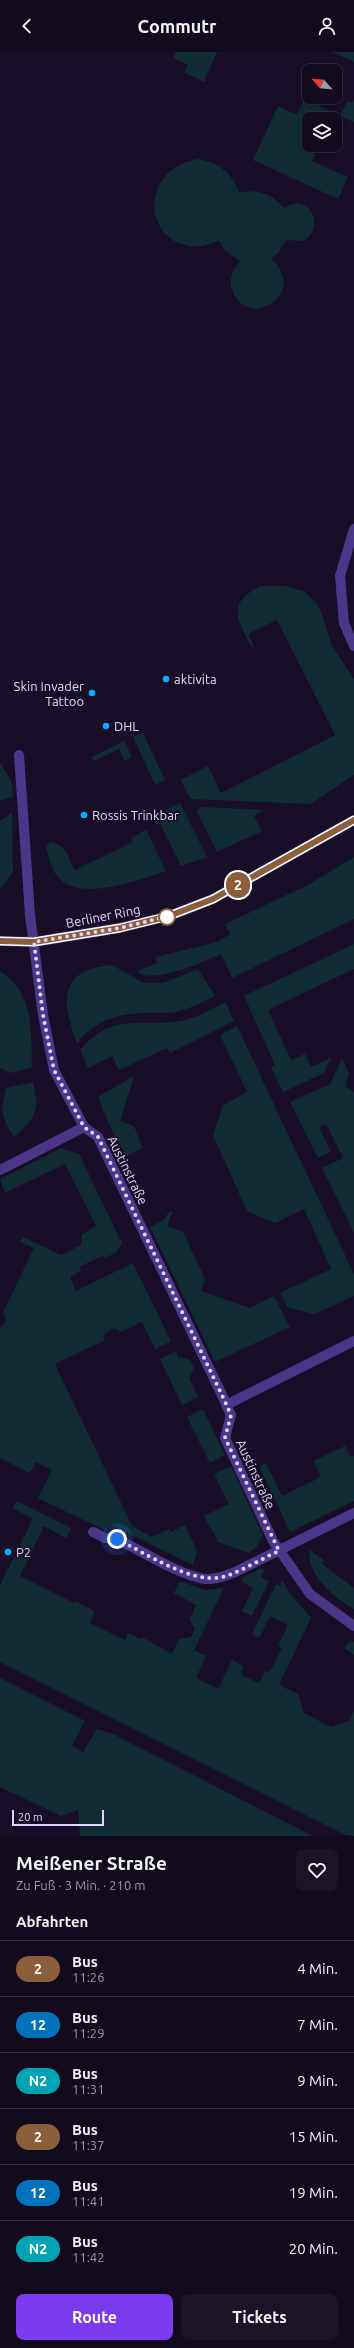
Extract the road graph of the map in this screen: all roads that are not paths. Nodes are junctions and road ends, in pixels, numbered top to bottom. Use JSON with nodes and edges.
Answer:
{"nodes":[{"id":1,"x":354,"y":529,"type":"edge"},
{"id":2,"x":354,"y":646,"type":"edge"},
{"id":3,"x":19,"y":755,"type":"dead end"},
{"id":4,"x":354,"y":820,"type":"edge"},
{"id":5,"x":0,"y":942,"type":"edge"},
{"id":6,"x":34,"y":942,"type":"junction"},
{"id":7,"x":84,"y":1127,"type":"junction"},
{"id":8,"x":0,"y":1170,"type":"edge"},
{"id":9,"x":354,"y":1341,"type":"edge"},
{"id":10,"x":226,"y":1405,"type":"junction"},
{"id":11,"x":354,"y":1513,"type":"edge"},
{"id":12,"x":93,"y":1532,"type":"dead end"},
{"id":13,"x":279,"y":1551,"type":"junction"},
{"id":14,"x":354,"y":1626,"type":"edge"}],
"edges":[{"from":1,"to":2,"type":"street"},
{"from":3,"to":6,"type":"street","name":"Austinstraße"},
{"from":4,"to":6,"type":"street","name":"Berliner Ring"},
{"from":5,"to":6,"type":"street","name":"Berliner Ring"},
{"from":6,"to":7,"type":"street","name":"Austinstraße"},
{"from":7,"to":8,"type":"street"},
{"from":7,"to":10,"type":"street","name":"Austinstraße"},
{"from":9,"to":10,"type":"street"},
{"from":10,"to":13,"type":"street","name":"Austinstraße"},
{"from":11,"to":13,"type":"street"},
{"from":12,"to":13,"type":"street"},
{"from":13,"to":14,"type":"street","name":"Austinstraße"}]}
